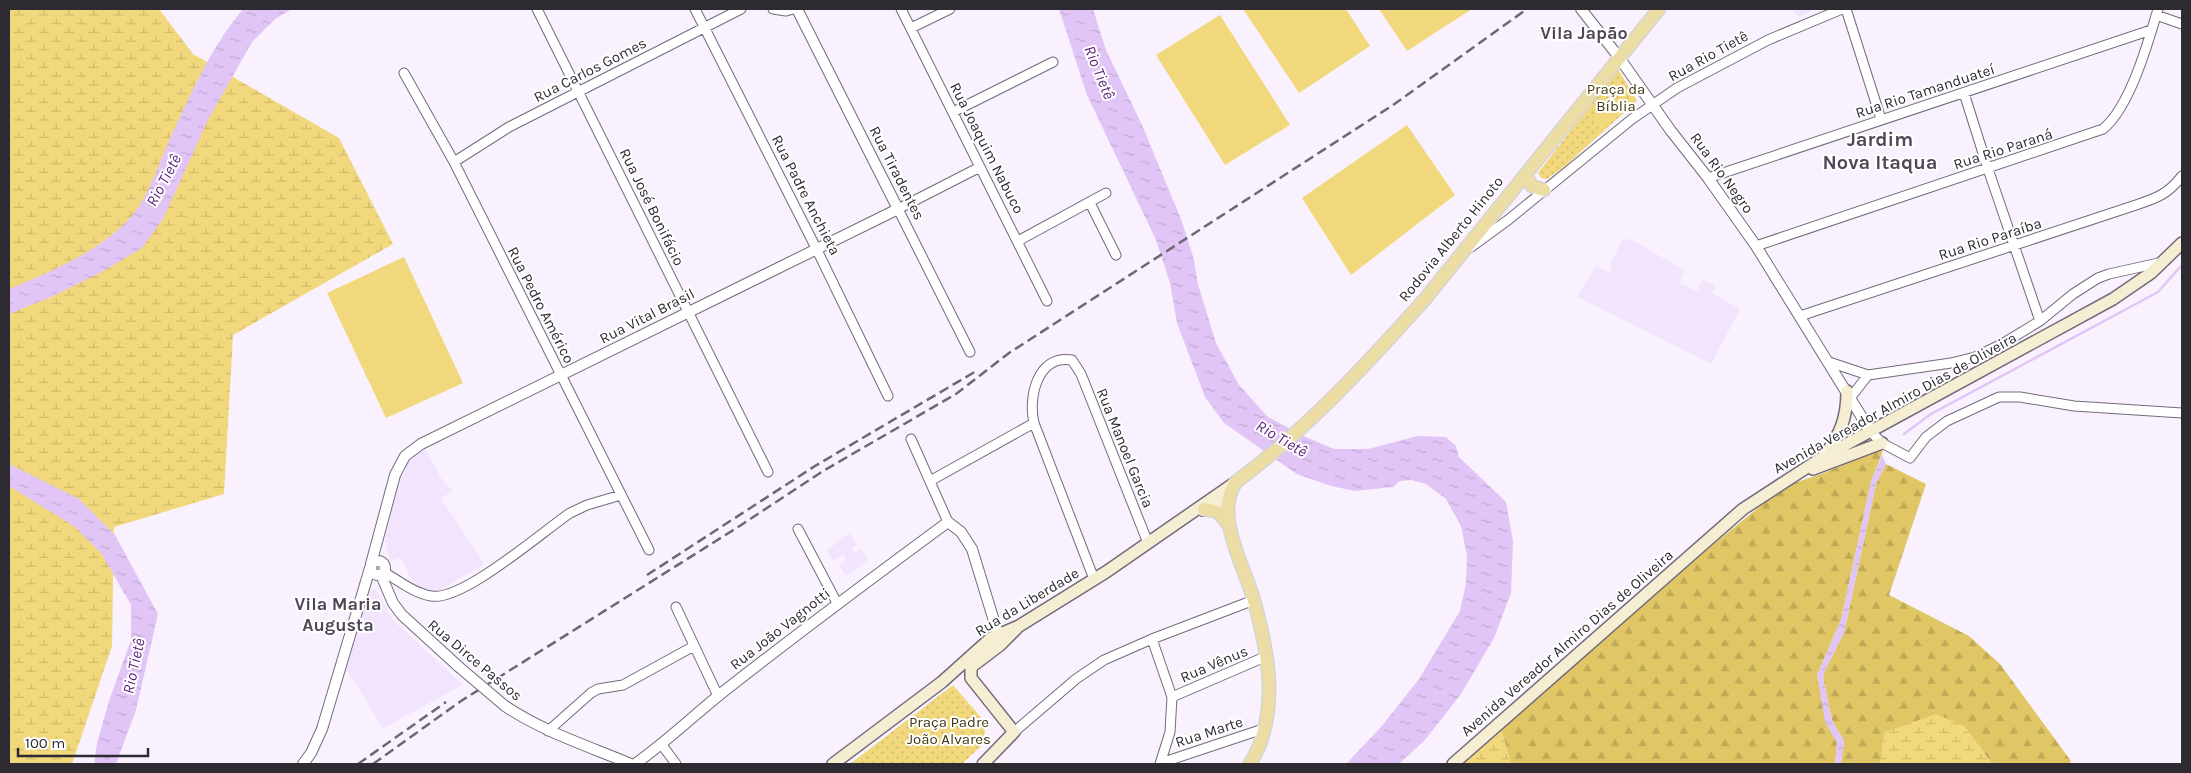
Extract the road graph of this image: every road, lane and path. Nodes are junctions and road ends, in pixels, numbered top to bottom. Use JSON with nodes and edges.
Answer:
{"nodes":[{"id":1,"x":537,"y":9,"type":"edge"},
{"id":2,"x":695,"y":9,"type":"edge"},
{"id":3,"x":741,"y":9,"type":"edge"},
{"id":4,"x":773,"y":9,"type":"edge"},
{"id":5,"x":795,"y":9,"type":"edge"},
{"id":6,"x":902,"y":9,"type":"edge"},
{"id":7,"x":950,"y":9,"type":"edge"},
{"id":8,"x":1581,"y":9,"type":"edge"},
{"id":9,"x":1659,"y":9,"type":"edge"},
{"id":10,"x":1842,"y":9,"type":"edge"},
{"id":11,"x":1846,"y":9,"type":"edge"},
{"id":12,"x":2157,"y":12,"type":"edge"},
{"id":13,"x":2182,"y":24,"type":"edge"},
{"id":14,"x":704,"y":28,"type":"junction"},
{"id":15,"x":911,"y":28,"type":"junction"},
{"id":16,"x":2151,"y":30,"type":"junction"},
{"id":17,"x":1618,"y":56,"type":"junction"},
{"id":18,"x":1053,"y":62,"type":"dead end"},
{"id":19,"x":404,"y":73,"type":"dead end"},
{"id":20,"x":579,"y":91,"type":"junction"},
{"id":21,"x":1964,"y":93,"type":"junction"},
{"id":22,"x":1652,"y":105,"type":"junction"},
{"id":23,"x":953,"y":112,"type":"junction"},
{"id":24,"x":1881,"y":119,"type":"junction"},
{"id":25,"x":454,"y":162,"type":"junction"},
{"id":26,"x":980,"y":166,"type":"junction"},
{"id":27,"x":1988,"y":168,"type":"junction"},
{"id":28,"x":1524,"y":175,"type":"junction"},
{"id":29,"x":2182,"y":176,"type":"edge"},
{"id":30,"x":1708,"y":178,"type":"junction"},
{"id":31,"x":1544,"y":190,"type":"junction"},
{"id":32,"x":1106,"y":193,"type":"dead end"},
{"id":33,"x":1090,"y":203,"type":"junction"},
{"id":34,"x":898,"y":209,"type":"junction"},
{"id":35,"x":1018,"y":241,"type":"junction"},
{"id":36,"x":2182,"y":243,"type":"edge"},
{"id":37,"x":2014,"y":245,"type":"junction"},
{"id":38,"x":1756,"y":246,"type":"junction"},
{"id":39,"x":816,"y":248,"type":"junction"},
{"id":40,"x":1116,"y":255,"type":"dead end"},
{"id":41,"x":1457,"y":258,"type":"junction"},
{"id":42,"x":2163,"y":262,"type":"junction"},
{"id":43,"x":1047,"y":301,"type":"dead end"},
{"id":44,"x":688,"y":311,"type":"junction"},
{"id":45,"x":1800,"y":316,"type":"junction"},
{"id":46,"x":2040,"y":321,"type":"junction"},
{"id":47,"x":970,"y":352,"type":"dead end"},
{"id":48,"x":1829,"y":362,"type":"junction"},
{"id":49,"x":1868,"y":375,"type":"junction"},
{"id":50,"x":561,"y":376,"type":"junction"},
{"id":51,"x":1849,"y":394,"type":"junction"},
{"id":52,"x":888,"y":396,"type":"dead end"},
{"id":53,"x":2182,"y":413,"type":"edge"},
{"id":54,"x":1034,"y":423,"type":"junction"},
{"id":55,"x":1871,"y":432,"type":"junction"},
{"id":56,"x":911,"y":439,"type":"dead end"},
{"id":57,"x":1882,"y":443,"type":"junction"},
{"id":58,"x":1823,"y":457,"type":"junction"},
{"id":59,"x":1251,"y":469,"type":"junction"},
{"id":60,"x":768,"y":472,"type":"dead end"},
{"id":61,"x":930,"y":481,"type":"junction"},
{"id":62,"x":1783,"y":481,"type":"junction"},
{"id":63,"x":1236,"y":482,"type":"junction"},
{"id":64,"x":621,"y":495,"type":"junction"},
{"id":65,"x":1227,"y":498,"type":"junction"},
{"id":66,"x":1204,"y":510,"type":"junction"},
{"id":67,"x":948,"y":522,"type":"junction"},
{"id":68,"x":1230,"y":527,"type":"junction"},
{"id":69,"x":1171,"y":528,"type":"junction"},
{"id":70,"x":798,"y":529,"type":"dead end"},
{"id":71,"x":1148,"y":543,"type":"junction"},
{"id":72,"x":649,"y":550,"type":"dead end"},
{"id":73,"x":378,"y":569,"type":"junction"},
{"id":74,"x":1094,"y":579,"type":"junction"},
{"id":75,"x":1254,"y":600,"type":"junction"},
{"id":76,"x":837,"y":604,"type":"junction"},
{"id":77,"x":676,"y":607,"type":"dead end"},
{"id":78,"x":1019,"y":626,"type":"junction"},
{"id":79,"x":998,"y":634,"type":"junction"},
{"id":80,"x":1152,"y":639,"type":"junction"},
{"id":81,"x":694,"y":646,"type":"junction"},
{"id":82,"x":1267,"y":656,"type":"junction"},
{"id":83,"x":979,"y":660,"type":"junction"},
{"id":84,"x":971,"y":678,"type":"junction"},
{"id":85,"x":942,"y":682,"type":"junction"},
{"id":86,"x":718,"y":696,"type":"junction"},
{"id":87,"x":1172,"y":697,"type":"junction"},
{"id":88,"x":1266,"y":728,"type":"junction"},
{"id":89,"x":548,"y":731,"type":"junction"},
{"id":90,"x":1014,"y":732,"type":"junction"},
{"id":91,"x":662,"y":746,"type":"junction"},
{"id":92,"x":303,"y":764,"type":"edge"},
{"id":93,"x":633,"y":764,"type":"edge"},
{"id":94,"x":676,"y":764,"type":"edge"},
{"id":95,"x":833,"y":764,"type":"edge"},
{"id":96,"x":983,"y":764,"type":"edge"},
{"id":97,"x":1160,"y":764,"type":"edge"},
{"id":98,"x":1250,"y":764,"type":"edge"},
{"id":99,"x":1453,"y":764,"type":"edge"}],
"edges":[{"from":1,"to":20,"type":"street","name":"Rua José Bonifácio"},
{"from":2,"to":14,"type":"street","name":"Rua Padre Anchieta"},
{"from":3,"to":14,"type":"street","name":"Rua Carlos Gomes"},
{"from":4,"to":5,"type":"street"},
{"from":5,"to":34,"type":"street","name":"Rua Tiradentes"},
{"from":6,"to":15,"type":"street","name":"Rua Joaquim Nabuco"},
{"from":7,"to":15,"type":"street"},
{"from":8,"to":17,"type":"street","name":"Rua Rio Negro"},
{"from":9,"to":17,"type":"main road","name":"Rodovia Alberto Hinoto"},
{"from":10,"to":22,"type":"street","name":"Rua Rio Tietê"},
{"from":11,"to":24,"type":"street"},
{"from":12,"to":13,"type":"street"},
{"from":12,"to":16,"type":"street","name":"Rua Rio Paraná"},
{"from":14,"to":20,"type":"street","name":"Rua Carlos Gomes"},
{"from":14,"to":39,"type":"street","name":"Rua Padre Anchieta"},
{"from":15,"to":23,"type":"street","name":"Rua Joaquim Nabuco"},
{"from":16,"to":21,"type":"street","name":"Rua Rio Tamanduateí"},
{"from":16,"to":27,"type":"street","name":"Rua Rio Paraná"},
{"from":17,"to":22,"type":"street","name":"Rua Rio Negro"},
{"from":17,"to":28,"type":"main road","name":"Rodovia Alberto Hinoto"},
{"from":18,"to":23,"type":"street"},
{"from":19,"to":25,"type":"street","name":"Rua Pedro Américo"},
{"from":20,"to":25,"type":"street","name":"Rua Carlos Gomes"},
{"from":20,"to":44,"type":"street","name":"Rua José Bonifácio"},
{"from":21,"to":24,"type":"street","name":"Rua Rio Tamanduateí"},
{"from":21,"to":27,"type":"street"},
{"from":22,"to":30,"type":"street","name":"Rua Rio Negro"},
{"from":22,"to":31,"type":"street","name":"Rua Rio Tietê"},
{"from":23,"to":26,"type":"street","name":"Rua Joaquim Nabuco"},
{"from":24,"to":30,"type":"street","name":"Rua Rio Tamanduateí"},
{"from":25,"to":50,"type":"street","name":"Rua Pedro Américo"},
{"from":26,"to":34,"type":"street","name":"Rua Vital Brasil"},
{"from":26,"to":35,"type":"street","name":"Rua Joaquim Nabuco"},
{"from":27,"to":37,"type":"street"},
{"from":27,"to":38,"type":"street","name":"Rua Rio Paraná"},
{"from":28,"to":31,"type":"main road"},
{"from":28,"to":41,"type":"main road","name":"Rodovia Alberto Hinoto"},
{"from":29,"to":37,"type":"street","name":"Rua Rio Paraíba"},
{"from":30,"to":38,"type":"street","name":"Rua Rio Negro"},
{"from":31,"to":41,"type":"street","name":"Rua Rio Tietê"},
{"from":32,"to":33,"type":"street"},
{"from":33,"to":35,"type":"street"},
{"from":33,"to":40,"type":"street"},
{"from":34,"to":39,"type":"street","name":"Rua Vital Brasil"},
{"from":34,"to":47,"type":"street","name":"Rua Tiradentes"},
{"from":35,"to":43,"type":"street","name":"Rua Joaquim Nabuco"},
{"from":36,"to":42,"type":"main road","name":"Avenida Vereador Almiro Dias de Oliveira"},
{"from":37,"to":45,"type":"street","name":"Rua Rio Paraíba"},
{"from":37,"to":46,"type":"street"},
{"from":38,"to":45,"type":"street","name":"Rua Rio Negro"},
{"from":39,"to":44,"type":"street","name":"Rua Vital Brasil"},
{"from":39,"to":52,"type":"street","name":"Rua Padre Anchieta"},
{"from":41,"to":59,"type":"main road","name":"Rodovia Alberto Hinoto"},
{"from":42,"to":46,"type":"street"},
{"from":42,"to":55,"type":"main road","name":"Avenida Vereador Almiro Dias de Oliveira"},
{"from":44,"to":50,"type":"street","name":"Rua Vital Brasil"},
{"from":44,"to":60,"type":"street","name":"Rua José Bonifácio"},
{"from":45,"to":48,"type":"street","name":"Rua Rio Negro"},
{"from":46,"to":49,"type":"street"},
{"from":48,"to":49,"type":"street"},
{"from":48,"to":51,"type":"street","name":"Rua Rio Negro"},
{"from":49,"to":51,"type":"street"},
{"from":50,"to":64,"type":"street","name":"Rua Pedro Américo"},
{"from":50,"to":73,"type":"street","name":"Rua Vital Brasil"},
{"from":51,"to":55,"type":"street","name":"Rua Rio Negro"},
{"from":51,"to":58,"type":"main road"},
{"from":53,"to":57,"type":"street"},
{"from":54,"to":61,"type":"street"},
{"from":54,"to":71,"type":"street","name":"Rua Manoel Garcia"},
{"from":54,"to":74,"type":"street"},
{"from":55,"to":57,"type":"street"},
{"from":55,"to":58,"type":"main road","name":"Avenida Vereador Almiro Dias de Oliveira"},
{"from":56,"to":61,"type":"street"},
{"from":57,"to":62,"type":"main road"},
{"from":58,"to":62,"type":"main road","name":"Avenida Vereador Almiro Dias de Oliveira"},
{"from":59,"to":63,"type":"main road","name":"Rodovia Alberto Hinoto"},
{"from":59,"to":65,"type":"main road","name":"Rodovia Alberto Hinoto"},
{"from":61,"to":67,"type":"street"},
{"from":62,"to":99,"type":"main road","name":"Avenida Vereador Almiro Dias de Oliveira"},
{"from":63,"to":65,"type":"main road","name":"Rodovia Alberto Hinoto"},
{"from":63,"to":69,"type":"main road","name":"Rua da Liberdade"},
{"from":64,"to":72,"type":"street","name":"Rua Pedro Américo"},
{"from":64,"to":73,"type":"street"},
{"from":65,"to":66,"type":"main road","name":"Rua da Liberdade"},
{"from":65,"to":68,"type":"main road"},
{"from":66,"to":68,"type":"main road"},
{"from":66,"to":69,"type":"main road","name":"Rua da Liberdade"},
{"from":67,"to":76,"type":"street","name":"Rua João Vagnotti"},
{"from":67,"to":79,"type":"street"},
{"from":68,"to":75,"type":"main road"},
{"from":69,"to":71,"type":"main road","name":"Rua da Liberdade"},
{"from":70,"to":76,"type":"street"},
{"from":71,"to":74,"type":"main road","name":"Rua da Liberdade"},
{"from":73,"to":89,"type":"street","name":"Rua Dirce Passos","bridge":true},
{"from":73,"to":92,"type":"street","name":"Rua Vital Brasil"},
{"from":74,"to":78,"type":"main road","name":"Rua da Liberdade"},
{"from":75,"to":80,"type":"street"},
{"from":75,"to":82,"type":"main road"},
{"from":76,"to":86,"type":"street","name":"Rua João Vagnotti"},
{"from":77,"to":81,"type":"street"},
{"from":78,"to":79,"type":"main road","name":"Rua da Liberdade"},
{"from":78,"to":83,"type":"main road"},
{"from":79,"to":83,"type":"main road"},
{"from":79,"to":85,"type":"main road","name":"Rua da Liberdade"},
{"from":80,"to":87,"type":"street"},
{"from":80,"to":90,"type":"street"},
{"from":81,"to":86,"type":"street"},
{"from":81,"to":89,"type":"street"},
{"from":82,"to":87,"type":"street","name":"Rua Vênus"},
{"from":82,"to":88,"type":"main road"},
{"from":83,"to":84,"type":"main road"},
{"from":84,"to":85,"type":"main road"},
{"from":84,"to":90,"type":"main road"},
{"from":85,"to":95,"type":"main road","name":"Rua da Liberdade"},
{"from":86,"to":91,"type":"street","name":"Rua João Vagnotti"},
{"from":87,"to":97,"type":"street"},
{"from":88,"to":97,"type":"street","name":"Rua Marte"},
{"from":88,"to":98,"type":"main road"},
{"from":89,"to":93,"type":"street","name":"Rua Dirce Passos"},
{"from":90,"to":96,"type":"main road"},
{"from":91,"to":93,"type":"street","name":"Rua João Vagnotti"},
{"from":91,"to":94,"type":"street"}]}
